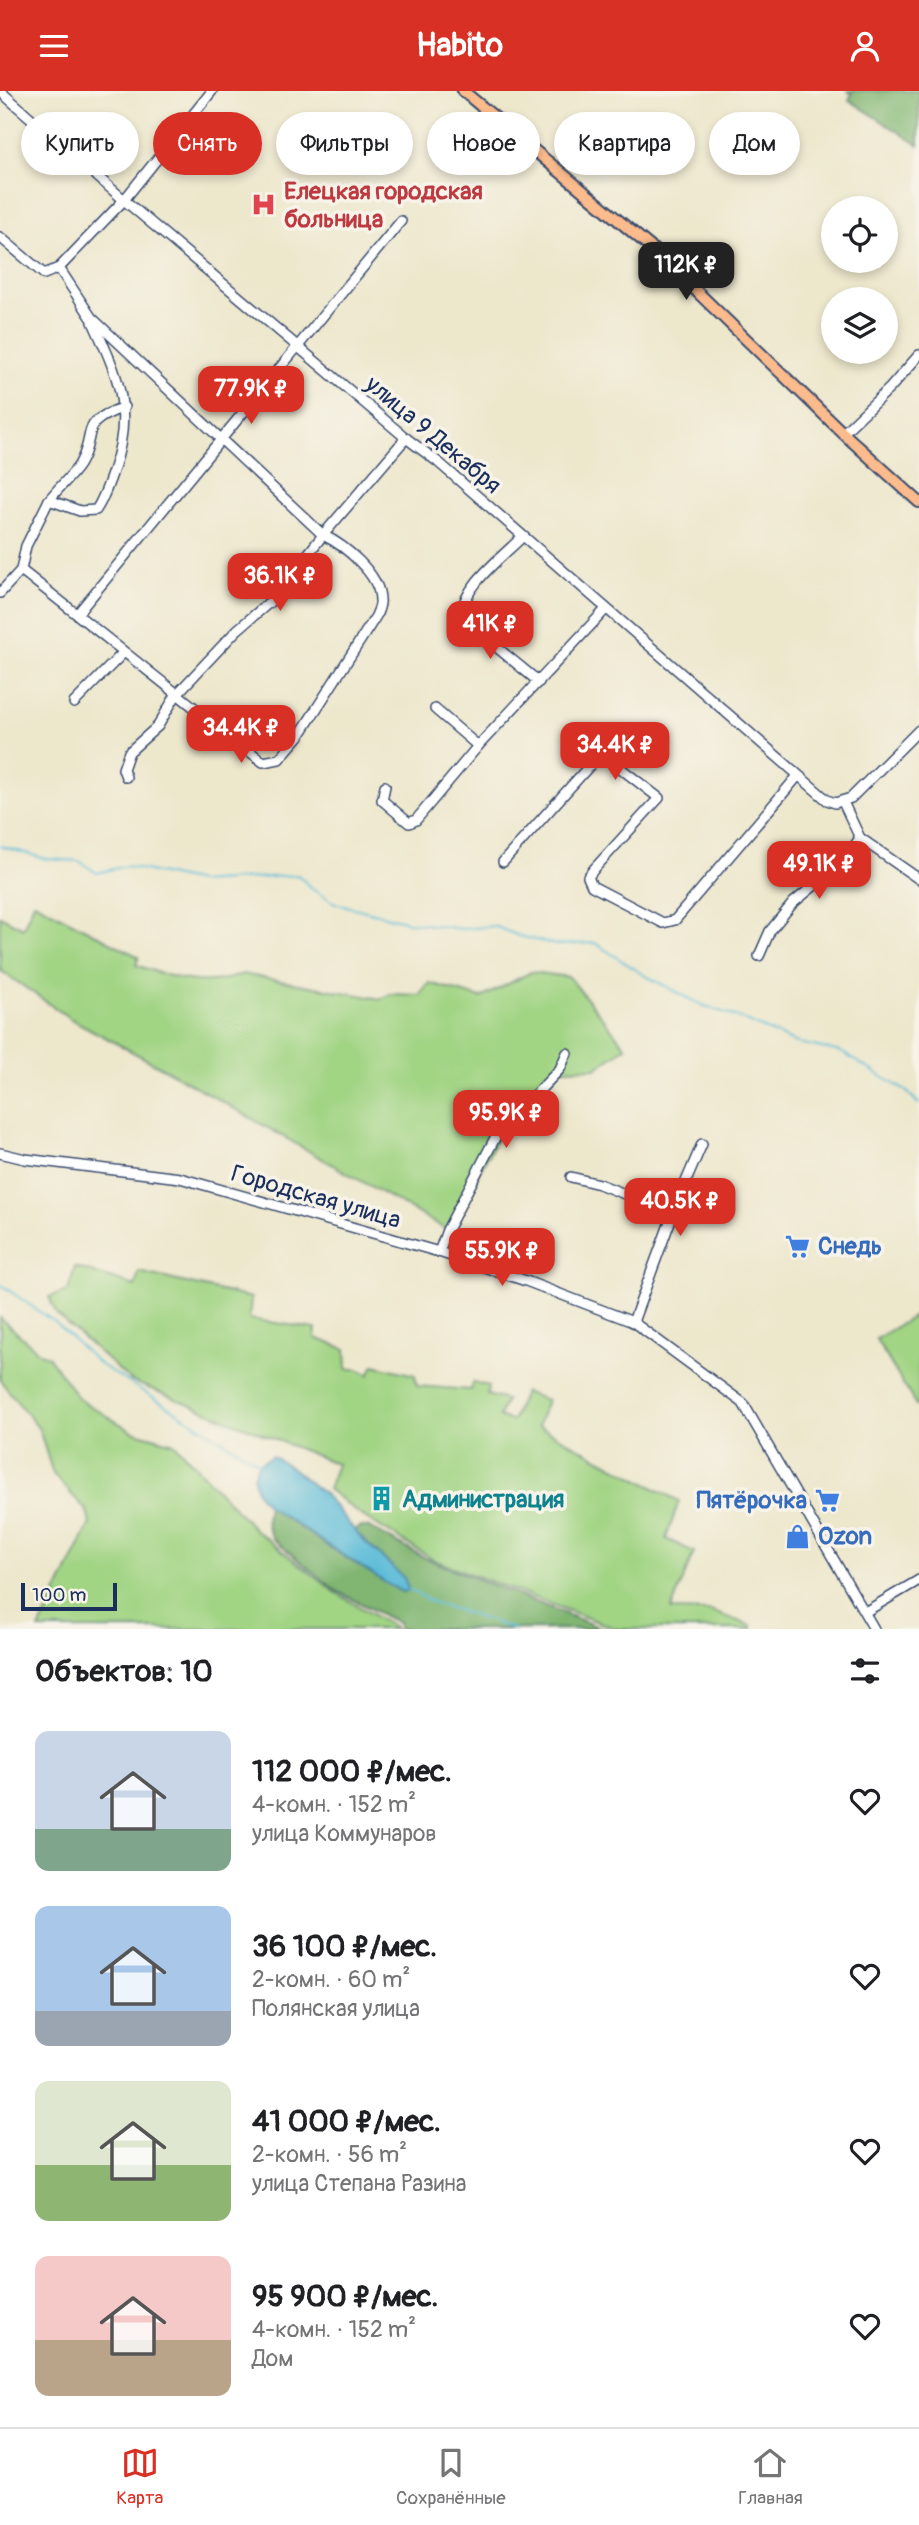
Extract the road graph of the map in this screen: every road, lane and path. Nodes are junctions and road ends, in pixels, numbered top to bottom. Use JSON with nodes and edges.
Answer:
{"nodes":[{"id":1,"x":212,"y":91,"type":"edge"},
{"id":2,"x":463,"y":91,"type":"edge"},
{"id":3,"x":3,"y":94,"type":"edge"},
{"id":4,"x":124,"y":200,"type":"junction"},
{"id":5,"x":401,"y":221,"type":"dead end"},
{"id":6,"x":0,"y":237,"type":"edge"},
{"id":7,"x":59,"y":268,"type":"junction"},
{"id":8,"x":91,"y":317,"type":"junction"},
{"id":9,"x":298,"y":347,"type":"junction"},
{"id":10,"x":919,"y":355,"type":"edge"},
{"id":11,"x":124,"y":407,"type":"junction"},
{"id":12,"x":843,"y":433,"type":"junction"},
{"id":13,"x":405,"y":438,"type":"junction"},
{"id":14,"x":220,"y":440,"type":"junction"},
{"id":15,"x":49,"y":500,"type":"junction"},
{"id":16,"x":919,"y":502,"type":"edge"},
{"id":17,"x":323,"y":535,"type":"junction"},
{"id":18,"x":522,"y":537,"type":"junction"},
{"id":19,"x":21,"y":570,"type":"junction"},
{"id":20,"x":0,"y":593,"type":"edge"},
{"id":21,"x":606,"y":609,"type":"junction"},
{"id":22,"x":78,"y":613,"type":"junction"},
{"id":23,"x":123,"y":653,"type":"junction"},
{"id":24,"x":539,"y":683,"type":"junction"},
{"id":25,"x":176,"y":695,"type":"junction"},
{"id":26,"x":74,"y":703,"type":"dead end"},
{"id":27,"x":435,"y":709,"type":"dead end"},
{"id":28,"x":919,"y":730,"type":"edge"},
{"id":29,"x":478,"y":746,"type":"junction"},
{"id":30,"x":126,"y":777,"type":"dead end"},
{"id":31,"x":797,"y":777,"type":"junction"},
{"id":32,"x":385,"y":786,"type":"dead end"},
{"id":33,"x":843,"y":801,"type":"junction"},
{"id":34,"x":860,"y":838,"type":"junction"},
{"id":35,"x":503,"y":862,"type":"dead end"},
{"id":36,"x":919,"y":880,"type":"edge"},
{"id":37,"x":759,"y":956,"type":"dead end"},
{"id":38,"x":567,"y":1053,"type":"dead end"},
{"id":39,"x":702,"y":1144,"type":"dead end"},
{"id":40,"x":0,"y":1153,"type":"edge"},
{"id":41,"x":571,"y":1177,"type":"dead end"},
{"id":42,"x":674,"y":1213,"type":"junction"},
{"id":43,"x":439,"y":1252,"type":"junction"},
{"id":44,"x":633,"y":1322,"type":"junction"},
{"id":45,"x":919,"y":1580,"type":"edge"},
{"id":46,"x":865,"y":1612,"type":"junction"},
{"id":47,"x":874,"y":1629,"type":"edge"}],
"edges":[{"from":1,"to":4,"type":"street"},
{"from":2,"to":12,"type":"main road"},
{"from":3,"to":4,"type":"street","name":"улица 9 Декабря"},
{"from":4,"to":7,"type":"street"},
{"from":4,"to":9,"type":"street","name":"улица 9 Декабря"},
{"from":5,"to":9,"type":"street"},
{"from":6,"to":7,"type":"street"},
{"from":7,"to":8,"type":"street"},
{"from":8,"to":11,"type":"street"},
{"from":8,"to":14,"type":"street"},
{"from":9,"to":13,"type":"street","name":"улица 9 Декабря"},
{"from":9,"to":14,"type":"street"},
{"from":10,"to":12,"type":"street"},
{"from":11,"to":15,"type":"street"},
{"from":11,"to":15,"type":"street"},
{"from":12,"to":16,"type":"main road"},
{"from":13,"to":17,"type":"street"},
{"from":13,"to":18,"type":"street","name":"улица 9 Декабря"},
{"from":14,"to":17,"type":"street"},
{"from":14,"to":22,"type":"street"},
{"from":15,"to":19,"type":"street"},
{"from":17,"to":25,"type":"street"},
{"from":17,"to":25,"type":"street"},
{"from":18,"to":21,"type":"street","name":"улица 9 Декабря"},
{"from":18,"to":24,"type":"street"},
{"from":19,"to":20,"type":"street"},
{"from":19,"to":22,"type":"street"},
{"from":21,"to":24,"type":"street"},
{"from":21,"to":31,"type":"street","name":"улица 9 Декабря"},
{"from":22,"to":23,"type":"street"},
{"from":23,"to":25,"type":"street"},
{"from":23,"to":26,"type":"street"},
{"from":24,"to":29,"type":"street"},
{"from":25,"to":30,"type":"street"},
{"from":27,"to":29,"type":"street"},
{"from":28,"to":33,"type":"street"},
{"from":29,"to":32,"type":"street"},
{"from":31,"to":33,"type":"street","name":"улица 9 Декабря"},
{"from":31,"to":35,"type":"street"},
{"from":33,"to":34,"type":"street"},
{"from":34,"to":36,"type":"street"},
{"from":34,"to":37,"type":"street"},
{"from":38,"to":43,"type":"street"},
{"from":39,"to":42,"type":"street"},
{"from":40,"to":43,"type":"street","name":"Городская улица"},
{"from":41,"to":42,"type":"street"},
{"from":42,"to":44,"type":"street"},
{"from":43,"to":44,"type":"street","name":"Городская улица"},
{"from":44,"to":46,"type":"street","name":"Городская улица"},
{"from":45,"to":46,"type":"street"},
{"from":46,"to":47,"type":"street","name":"Городская улица"}]}
